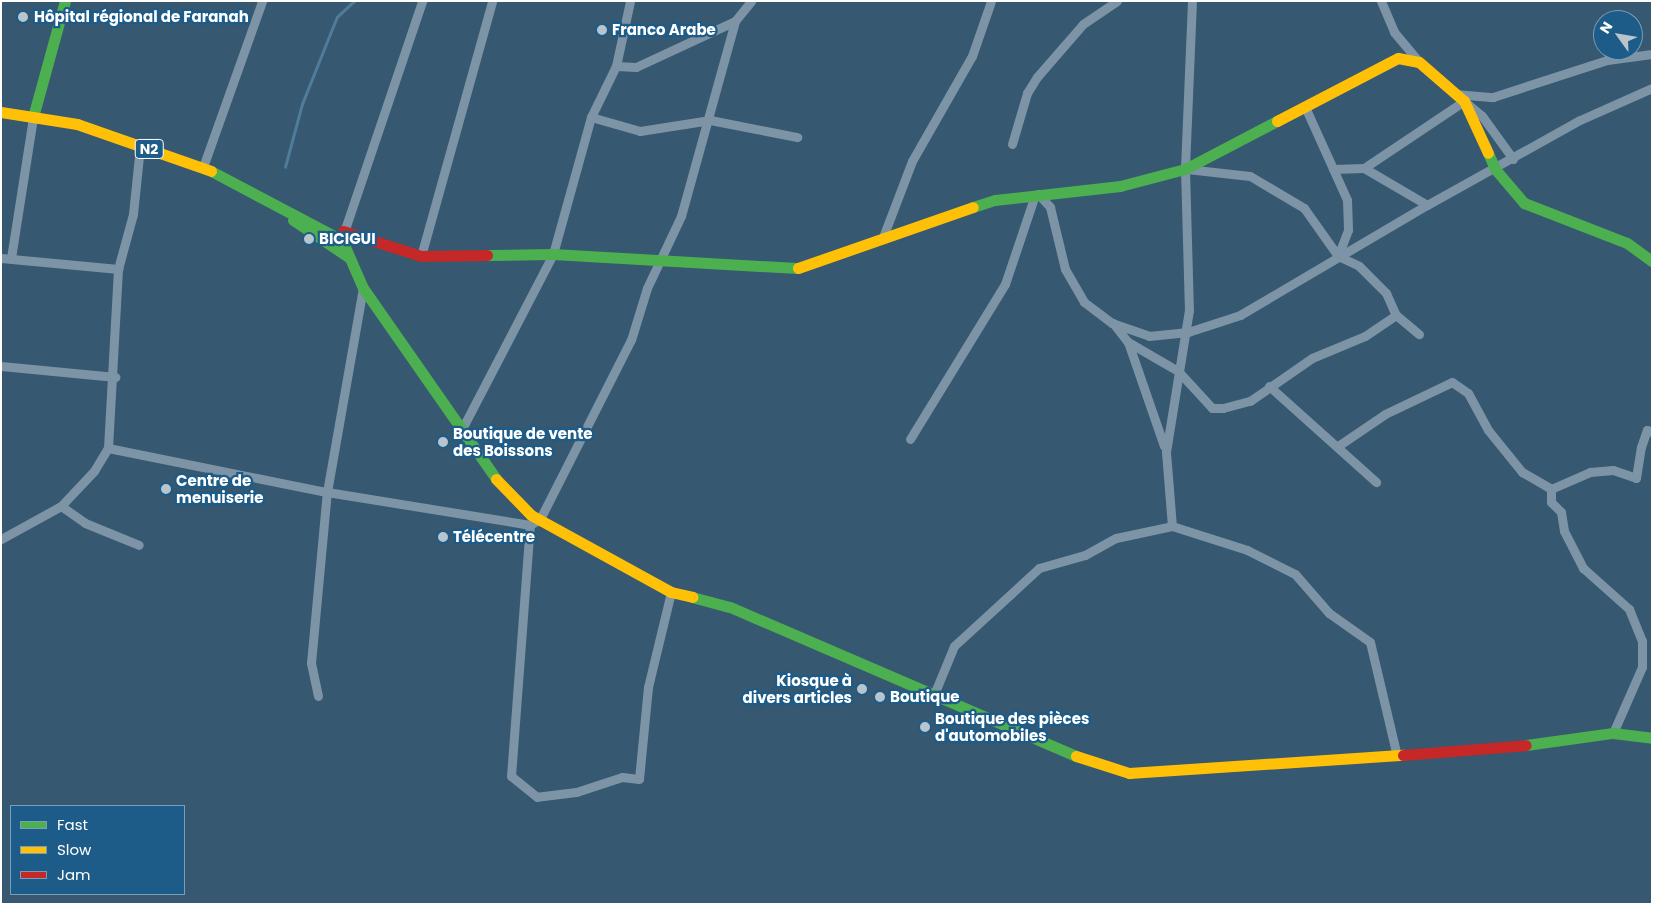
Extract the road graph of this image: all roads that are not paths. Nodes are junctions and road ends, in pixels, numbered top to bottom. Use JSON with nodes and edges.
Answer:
{"nodes":[{"id":1,"x":65,"y":1,"type":"edge"},
{"id":2,"x":262,"y":1,"type":"edge"},
{"id":3,"x":422,"y":1,"type":"edge"},
{"id":4,"x":492,"y":1,"type":"edge"},
{"id":5,"x":630,"y":1,"type":"edge"},
{"id":6,"x":751,"y":1,"type":"edge"},
{"id":7,"x":991,"y":1,"type":"edge"},
{"id":8,"x":1117,"y":1,"type":"edge"},
{"id":9,"x":1192,"y":1,"type":"edge"},
{"id":10,"x":1382,"y":1,"type":"edge"},
{"id":11,"x":734,"y":21,"type":"junction"},
{"id":12,"x":1652,"y":54,"type":"edge"},
{"id":13,"x":1419,"y":62,"type":"junction"},
{"id":14,"x":616,"y":66,"type":"junction"},
{"id":15,"x":1652,"y":88,"type":"edge"},
{"id":16,"x":1452,"y":94,"type":"junction"},
{"id":17,"x":1464,"y":100,"type":"junction"},
{"id":18,"x":1306,"y":109,"type":"junction"},
{"id":19,"x":1,"y":112,"type":"edge"},
{"id":20,"x":34,"y":117,"type":"junction"},
{"id":21,"x":592,"y":117,"type":"junction"},
{"id":22,"x":710,"y":120,"type":"junction"},
{"id":23,"x":797,"y":137,"type":"dead end"},
{"id":24,"x":1012,"y":144,"type":"dead end"},
{"id":25,"x":140,"y":146,"type":"junction"},
{"id":26,"x":1513,"y":159,"type":"junction"},
{"id":27,"x":203,"y":167,"type":"junction"},
{"id":28,"x":1364,"y":168,"type":"junction"},
{"id":29,"x":1495,"y":168,"type":"junction"},
{"id":30,"x":1185,"y":169,"type":"junction"},
{"id":31,"x":1333,"y":169,"type":"junction"},
{"id":32,"x":1037,"y":194,"type":"junction"},
{"id":33,"x":1427,"y":204,"type":"junction"},
{"id":34,"x":288,"y":212,"type":"junction"},
{"id":35,"x":343,"y":236,"type":"junction"},
{"id":36,"x":883,"y":237,"type":"junction"},
{"id":37,"x":335,"y":251,"type":"junction"},
{"id":38,"x":553,"y":254,"type":"junction"},
{"id":39,"x":347,"y":256,"type":"junction"},
{"id":40,"x":421,"y":256,"type":"junction"},
{"id":41,"x":1338,"y":256,"type":"junction"},
{"id":42,"x":6,"y":258,"type":"edge"},
{"id":43,"x":1652,"y":261,"type":"edge"},
{"id":44,"x":660,"y":262,"type":"junction"},
{"id":45,"x":118,"y":270,"type":"junction"},
{"id":46,"x":363,"y":288,"type":"junction"},
{"id":47,"x":1396,"y":315,"type":"junction"},
{"id":48,"x":1112,"y":323,"type":"junction"},
{"id":49,"x":1188,"y":332,"type":"junction"},
{"id":50,"x":1419,"y":334,"type":"dead end"},
{"id":51,"x":1128,"y":342,"type":"junction"},
{"id":52,"x":1,"y":366,"type":"edge"},
{"id":53,"x":1178,"y":371,"type":"junction"},
{"id":54,"x":115,"y":377,"type":"junction"},
{"id":55,"x":1269,"y":386,"type":"junction"},
{"id":56,"x":463,"y":427,"type":"junction"},
{"id":57,"x":1652,"y":432,"type":"edge"},
{"id":58,"x":910,"y":438,"type":"dead end"},
{"id":59,"x":1338,"y":446,"type":"junction"},
{"id":60,"x":108,"y":448,"type":"junction"},
{"id":61,"x":1166,"y":452,"type":"junction"},
{"id":62,"x":1376,"y":482,"type":"dead end"},
{"id":63,"x":1551,"y":489,"type":"junction"},
{"id":64,"x":326,"y":492,"type":"junction"},
{"id":65,"x":61,"y":506,"type":"junction"},
{"id":66,"x":535,"y":522,"type":"junction"},
{"id":67,"x":1172,"y":526,"type":"junction"},
{"id":68,"x":2,"y":542,"type":"edge"},
{"id":69,"x":139,"y":545,"type":"dead end"},
{"id":70,"x":671,"y":592,"type":"junction"},
{"id":71,"x":318,"y":696,"type":"dead end"},
{"id":72,"x":933,"y":697,"type":"junction"},
{"id":73,"x":1613,"y":733,"type":"junction"},
{"id":74,"x":1652,"y":738,"type":"edge"},
{"id":75,"x":1396,"y":752,"type":"junction"}],
"edges":[{"from":1,"to":20,"type":"main road"},
{"from":2,"to":27,"type":"street"},
{"from":3,"to":35,"type":"street"},
{"from":4,"to":40,"type":"street"},
{"from":5,"to":14,"type":"street"},
{"from":6,"to":11,"type":"street"},
{"from":7,"to":36,"type":"street"},
{"from":8,"to":24,"type":"street"},
{"from":9,"to":30,"type":"street"},
{"from":10,"to":13,"type":"street"},
{"from":11,"to":14,"type":"street"},
{"from":11,"to":22,"type":"street"},
{"from":12,"to":16,"type":"street"},
{"from":13,"to":16,"type":"main road"},
{"from":13,"to":18,"type":"main road"},
{"from":14,"to":21,"type":"street"},
{"from":15,"to":26,"type":"street"},
{"from":16,"to":17,"type":"main road"},
{"from":17,"to":26,"type":"street"},
{"from":17,"to":28,"type":"street"},
{"from":17,"to":29,"type":"main road"},
{"from":18,"to":30,"type":"main road"},
{"from":18,"to":31,"type":"street"},
{"from":19,"to":20,"type":"main road","number":"N2"},
{"from":20,"to":25,"type":"main road","number":"N2"},
{"from":20,"to":42,"type":"street"},
{"from":21,"to":22,"type":"street"},
{"from":21,"to":38,"type":"street"},
{"from":22,"to":23,"type":"street"},
{"from":22,"to":44,"type":"street"},
{"from":25,"to":27,"type":"main road","number":"N2"},
{"from":25,"to":45,"type":"street"},
{"from":26,"to":29,"type":"street"},
{"from":27,"to":34,"type":"main road","number":"N2"},
{"from":28,"to":31,"type":"street"},
{"from":28,"to":33,"type":"street"},
{"from":29,"to":33,"type":"street"},
{"from":29,"to":43,"type":"main road"},
{"from":30,"to":32,"type":"main road"},
{"from":30,"to":41,"type":"street"},
{"from":30,"to":49,"type":"street"},
{"from":31,"to":41,"type":"street"},
{"from":32,"to":36,"type":"main road"},
{"from":32,"to":48,"type":"street"},
{"from":32,"to":58,"type":"street"},
{"from":33,"to":41,"type":"street"},
{"from":34,"to":35,"type":"main road","number":"N2"},
{"from":34,"to":37,"type":"main road","number":"N2"},
{"from":35,"to":37,"type":"street"},
{"from":35,"to":39,"type":"main road"},
{"from":35,"to":40,"type":"main road"},
{"from":36,"to":44,"type":"main road"},
{"from":37,"to":39,"type":"main road","number":"N2"},
{"from":38,"to":40,"type":"main road"},
{"from":38,"to":44,"type":"main road"},
{"from":38,"to":56,"type":"street"},
{"from":39,"to":46,"type":"main road"},
{"from":41,"to":47,"type":"street"},
{"from":41,"to":49,"type":"street"},
{"from":42,"to":45,"type":"street"},
{"from":44,"to":66,"type":"street"},
{"from":45,"to":54,"type":"street"},
{"from":46,"to":56,"type":"main road"},
{"from":46,"to":64,"type":"street"},
{"from":47,"to":50,"type":"street"},
{"from":47,"to":55,"type":"street"},
{"from":48,"to":49,"type":"street"},
{"from":48,"to":51,"type":"street"},
{"from":49,"to":53,"type":"street"},
{"from":51,"to":53,"type":"street"},
{"from":51,"to":61,"type":"street"},
{"from":52,"to":54,"type":"street"},
{"from":53,"to":55,"type":"street"},
{"from":53,"to":61,"type":"street"},
{"from":54,"to":60,"type":"street"},
{"from":55,"to":59,"type":"street"},
{"from":56,"to":66,"type":"main road"},
{"from":57,"to":63,"type":"street"},
{"from":59,"to":62,"type":"street"},
{"from":59,"to":63,"type":"street"},
{"from":60,"to":64,"type":"street"},
{"from":60,"to":65,"type":"street"},
{"from":61,"to":67,"type":"street"},
{"from":63,"to":73,"type":"street"},
{"from":64,"to":66,"type":"street"},
{"from":64,"to":71,"type":"street"},
{"from":65,"to":68,"type":"street"},
{"from":65,"to":69,"type":"street"},
{"from":66,"to":70,"type":"main road"},
{"from":66,"to":70,"type":"street"},
{"from":67,"to":72,"type":"street"},
{"from":67,"to":75,"type":"street"},
{"from":70,"to":72,"type":"main road"},
{"from":72,"to":75,"type":"main road"},
{"from":73,"to":74,"type":"main road"},
{"from":73,"to":75,"type":"main road"}]}
